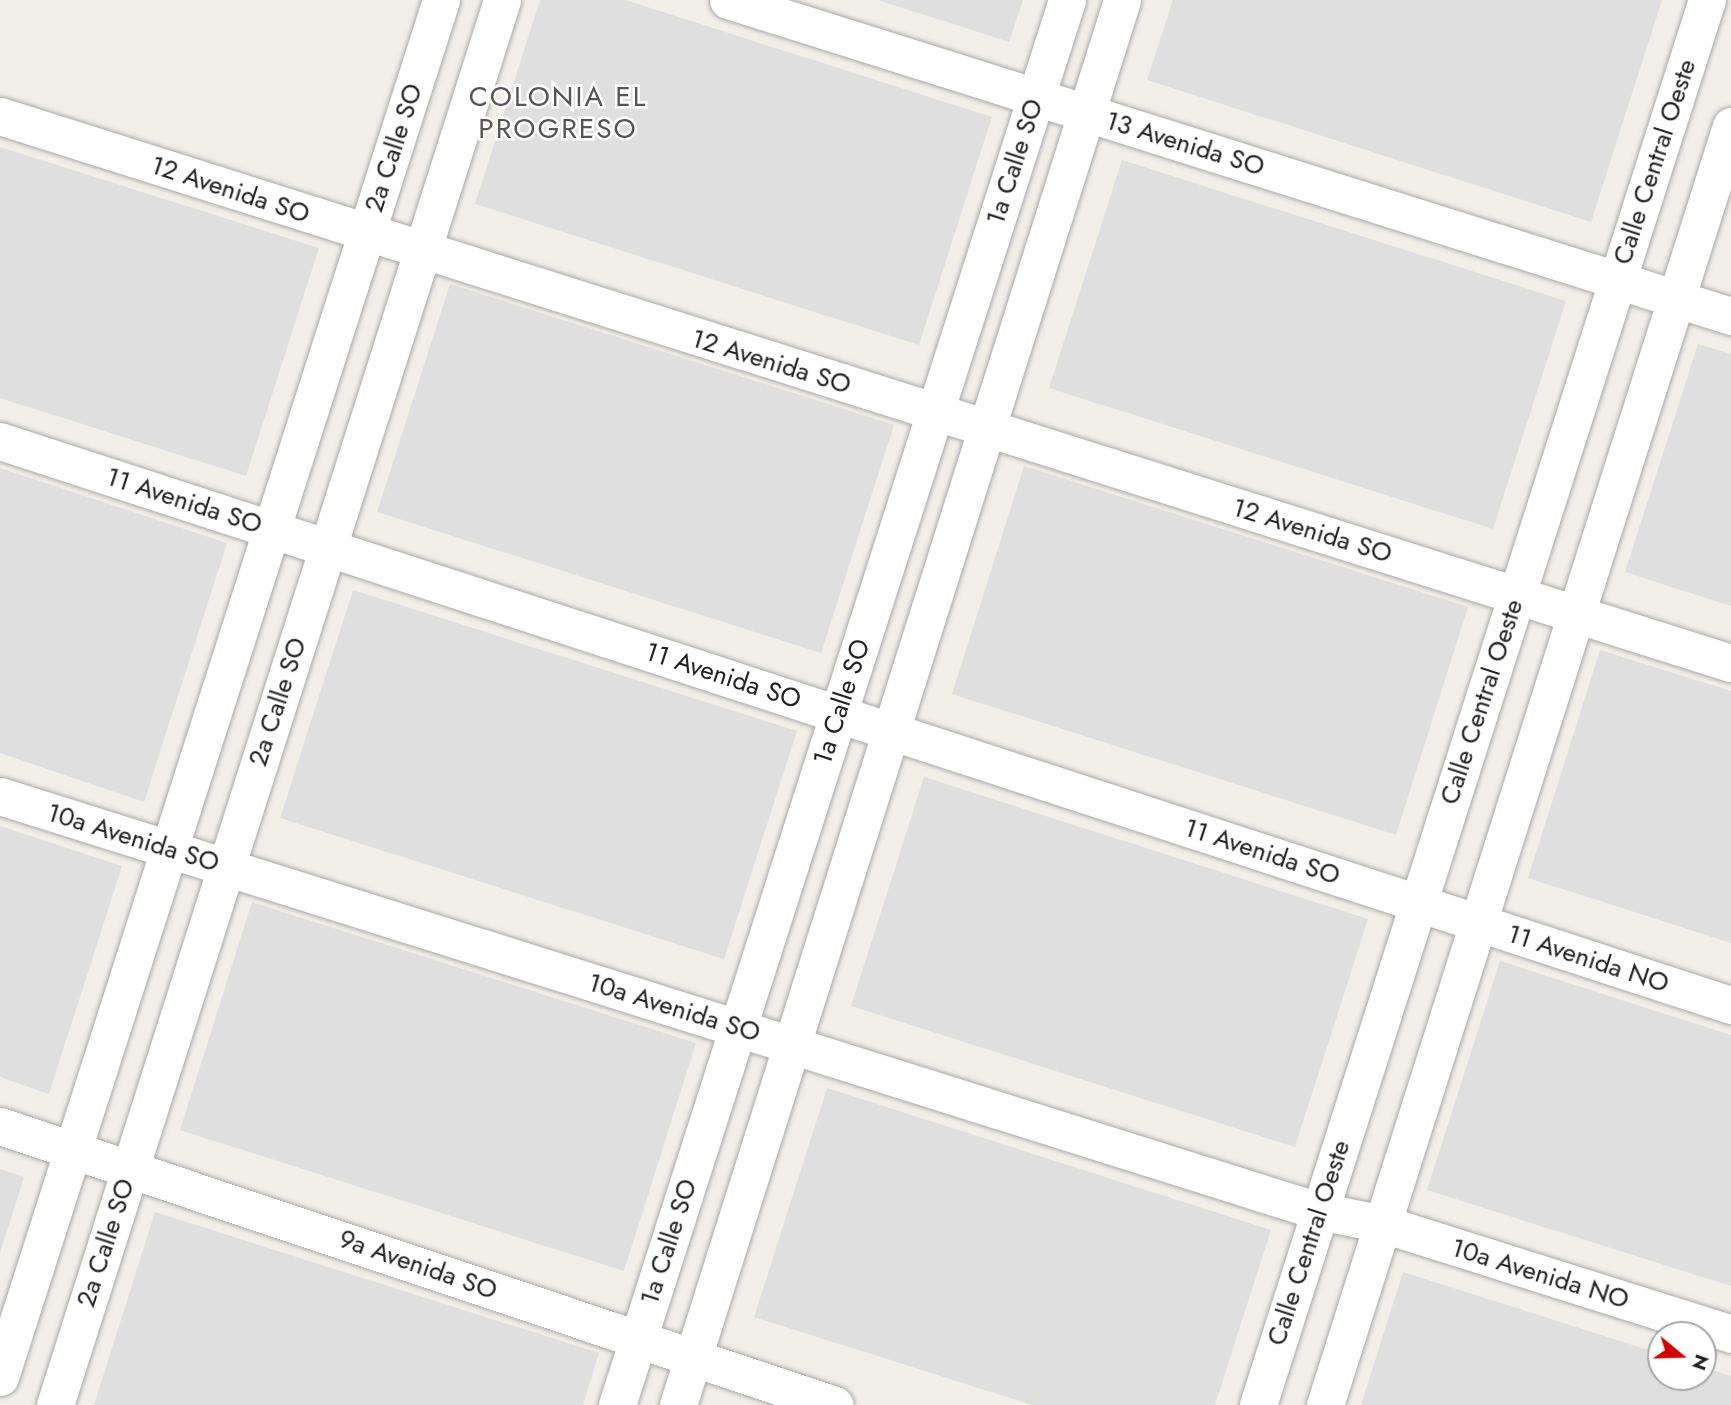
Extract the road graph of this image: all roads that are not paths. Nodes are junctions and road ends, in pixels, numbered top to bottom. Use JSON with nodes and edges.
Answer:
{"nodes":[{"id":1,"x":441,"y":0,"type":"edge"},
{"id":2,"x":502,"y":0,"type":"edge"},
{"id":3,"x":727,"y":0,"type":"edge"},
{"id":4,"x":1067,"y":0,"type":"edge"},
{"id":5,"x":1122,"y":0,"type":"edge"},
{"id":6,"x":1707,"y":0,"type":"edge"},
{"id":7,"x":1036,"y":98,"type":"junction"},
{"id":8,"x":1086,"y":113,"type":"junction"},
{"id":9,"x":0,"y":116,"type":"edge"},
{"id":10,"x":1731,"y":126,"type":"edge"},
{"id":11,"x":366,"y":234,"type":"junction"},
{"id":12,"x":422,"y":252,"type":"junction"},
{"id":13,"x":1645,"y":289,"type":"junction"},
{"id":14,"x":1731,"y":316,"type":"edge"},
{"id":15,"x":935,"y":413,"type":"junction"},
{"id":16,"x":986,"y":429,"type":"junction"},
{"id":17,"x":0,"y":441,"type":"edge"},
{"id":18,"x":272,"y":529,"type":"junction"},
{"id":19,"x":328,"y":548,"type":"junction"},
{"id":20,"x":1545,"y":604,"type":"junction"},
{"id":21,"x":1731,"y":663,"type":"edge"},
{"id":22,"x":838,"y":714,"type":"junction"},
{"id":23,"x":891,"y":731,"type":"junction"},
{"id":24,"x":0,"y":796,"type":"edge"},
{"id":25,"x":169,"y":849,"type":"junction"},
{"id":26,"x":226,"y":867,"type":"junction"},
{"id":27,"x":1447,"y":913,"type":"junction"},
{"id":28,"x":1731,"y":1005,"type":"edge"},
{"id":29,"x":738,"y":1028,"type":"junction"},
{"id":30,"x":792,"y":1045,"type":"junction"},
{"id":31,"x":0,"y":1125,"type":"edge"},
{"id":32,"x":72,"y":1150,"type":"junction"},
{"id":33,"x":130,"y":1169,"type":"junction"},
{"id":34,"x":1350,"y":1218,"type":"junction"},
{"id":35,"x":1731,"y":1334,"type":"edge"},
{"id":36,"x":638,"y":1339,"type":"junction"},
{"id":37,"x":693,"y":1357,"type":"junction"},
{"id":38,"x":0,"y":1377,"type":"edge"},
{"id":39,"x":55,"y":1405,"type":"edge"},
{"id":40,"x":617,"y":1405,"type":"edge"},
{"id":41,"x":678,"y":1405,"type":"edge"},
{"id":42,"x":835,"y":1405,"type":"edge"},
{"id":43,"x":1258,"y":1405,"type":"edge"},
{"id":44,"x":1325,"y":1405,"type":"edge"}],
"edges":[{"from":1,"to":11,"type":"street","name":"2a Calle SO"},
{"from":2,"to":12,"type":"street","name":"2a Calle SO"},
{"from":3,"to":7,"type":"street","name":"13 Avenida SO"},
{"from":4,"to":7,"type":"street","name":"1a Calle SO"},
{"from":5,"to":8,"type":"street","name":"1a Calle SO"},
{"from":6,"to":13,"type":"street","name":"Calle Central Oeste"},
{"from":7,"to":8,"type":"street","name":"13 Avenida SO"},
{"from":7,"to":15,"type":"street","name":"1a Calle SO"},
{"from":8,"to":13,"type":"street","name":"13 Avenida SO"},
{"from":8,"to":16,"type":"street","name":"1a Calle SO"},
{"from":9,"to":11,"type":"street","name":"12 Avenida SO"},
{"from":10,"to":13,"type":"street","name":"Calle Central Oeste"},
{"from":11,"to":12,"type":"street","name":"12 Avenida SO"},
{"from":11,"to":18,"type":"street","name":"2a Calle SO"},
{"from":12,"to":15,"type":"street","name":"12 Avenida SO"},
{"from":12,"to":19,"type":"street","name":"2a Calle SO"},
{"from":13,"to":14,"type":"street","name":"13 Avenida SO"},
{"from":13,"to":20,"type":"street","name":"Calle Central Oeste"},
{"from":13,"to":20,"type":"street","name":"Calle Central Oeste"},
{"from":15,"to":16,"type":"street","name":"12 Avenida SO"},
{"from":15,"to":22,"type":"street","name":"1a Calle SO"},
{"from":16,"to":20,"type":"street","name":"12 Avenida SO"},
{"from":16,"to":23,"type":"street","name":"1a Calle SO"},
{"from":17,"to":18,"type":"street","name":"11 Avenida SO"},
{"from":18,"to":19,"type":"street","name":"11 Avenida SO"},
{"from":18,"to":25,"type":"street","name":"2a Calle SO"},
{"from":19,"to":22,"type":"street","name":"11 Avenida SO"},
{"from":19,"to":26,"type":"street","name":"2a Calle SO"},
{"from":20,"to":21,"type":"street","name":"12 Avenida SO"},
{"from":20,"to":27,"type":"street","name":"Calle Central Oeste"},
{"from":20,"to":27,"type":"street","name":"Calle Central Oeste"},
{"from":22,"to":23,"type":"street","name":"11 Avenida SO"},
{"from":22,"to":29,"type":"street","name":"1a Calle SO"},
{"from":23,"to":27,"type":"street","name":"11 Avenida SO"},
{"from":23,"to":30,"type":"street","name":"1a Calle SO"},
{"from":24,"to":25,"type":"street","name":"10a Avenida SO"},
{"from":25,"to":26,"type":"street","name":"10a Avenida SO"},
{"from":25,"to":32,"type":"street","name":"2a Calle SO"},
{"from":26,"to":29,"type":"street","name":"10a Avenida SO"},
{"from":26,"to":33,"type":"street","name":"2a Calle SO"},
{"from":27,"to":28,"type":"street","name":"11 Avenida NO"},
{"from":27,"to":34,"type":"street","name":"Calle Central Oeste"},
{"from":27,"to":34,"type":"street","name":"Calle Central Oeste"},
{"from":29,"to":30,"type":"street","name":"10a Avenida SO"},
{"from":29,"to":36,"type":"street","name":"1a Calle SO"},
{"from":30,"to":34,"type":"street","name":"10a Avenida SO"},
{"from":30,"to":37,"type":"street","name":"1a Calle SO"},
{"from":31,"to":32,"type":"street","name":"9a Avenida SO"},
{"from":32,"to":33,"type":"street","name":"9a Avenida SO"},
{"from":32,"to":38,"type":"street","name":"2a Calle SO"},
{"from":33,"to":36,"type":"street","name":"9a Avenida SO"},
{"from":33,"to":39,"type":"street","name":"2a Calle SO"},
{"from":34,"to":35,"type":"street","name":"10a Avenida NO"},
{"from":34,"to":43,"type":"street","name":"Calle Central Oeste"},
{"from":34,"to":44,"type":"street","name":"Calle Central Oeste"},
{"from":36,"to":37,"type":"street","name":"9a Avenida SO"},
{"from":36,"to":40,"type":"street","name":"1a Calle SO"},
{"from":37,"to":41,"type":"street","name":"1a Calle SO"},
{"from":37,"to":42,"type":"street","name":"9a Avenida SO"}]}
